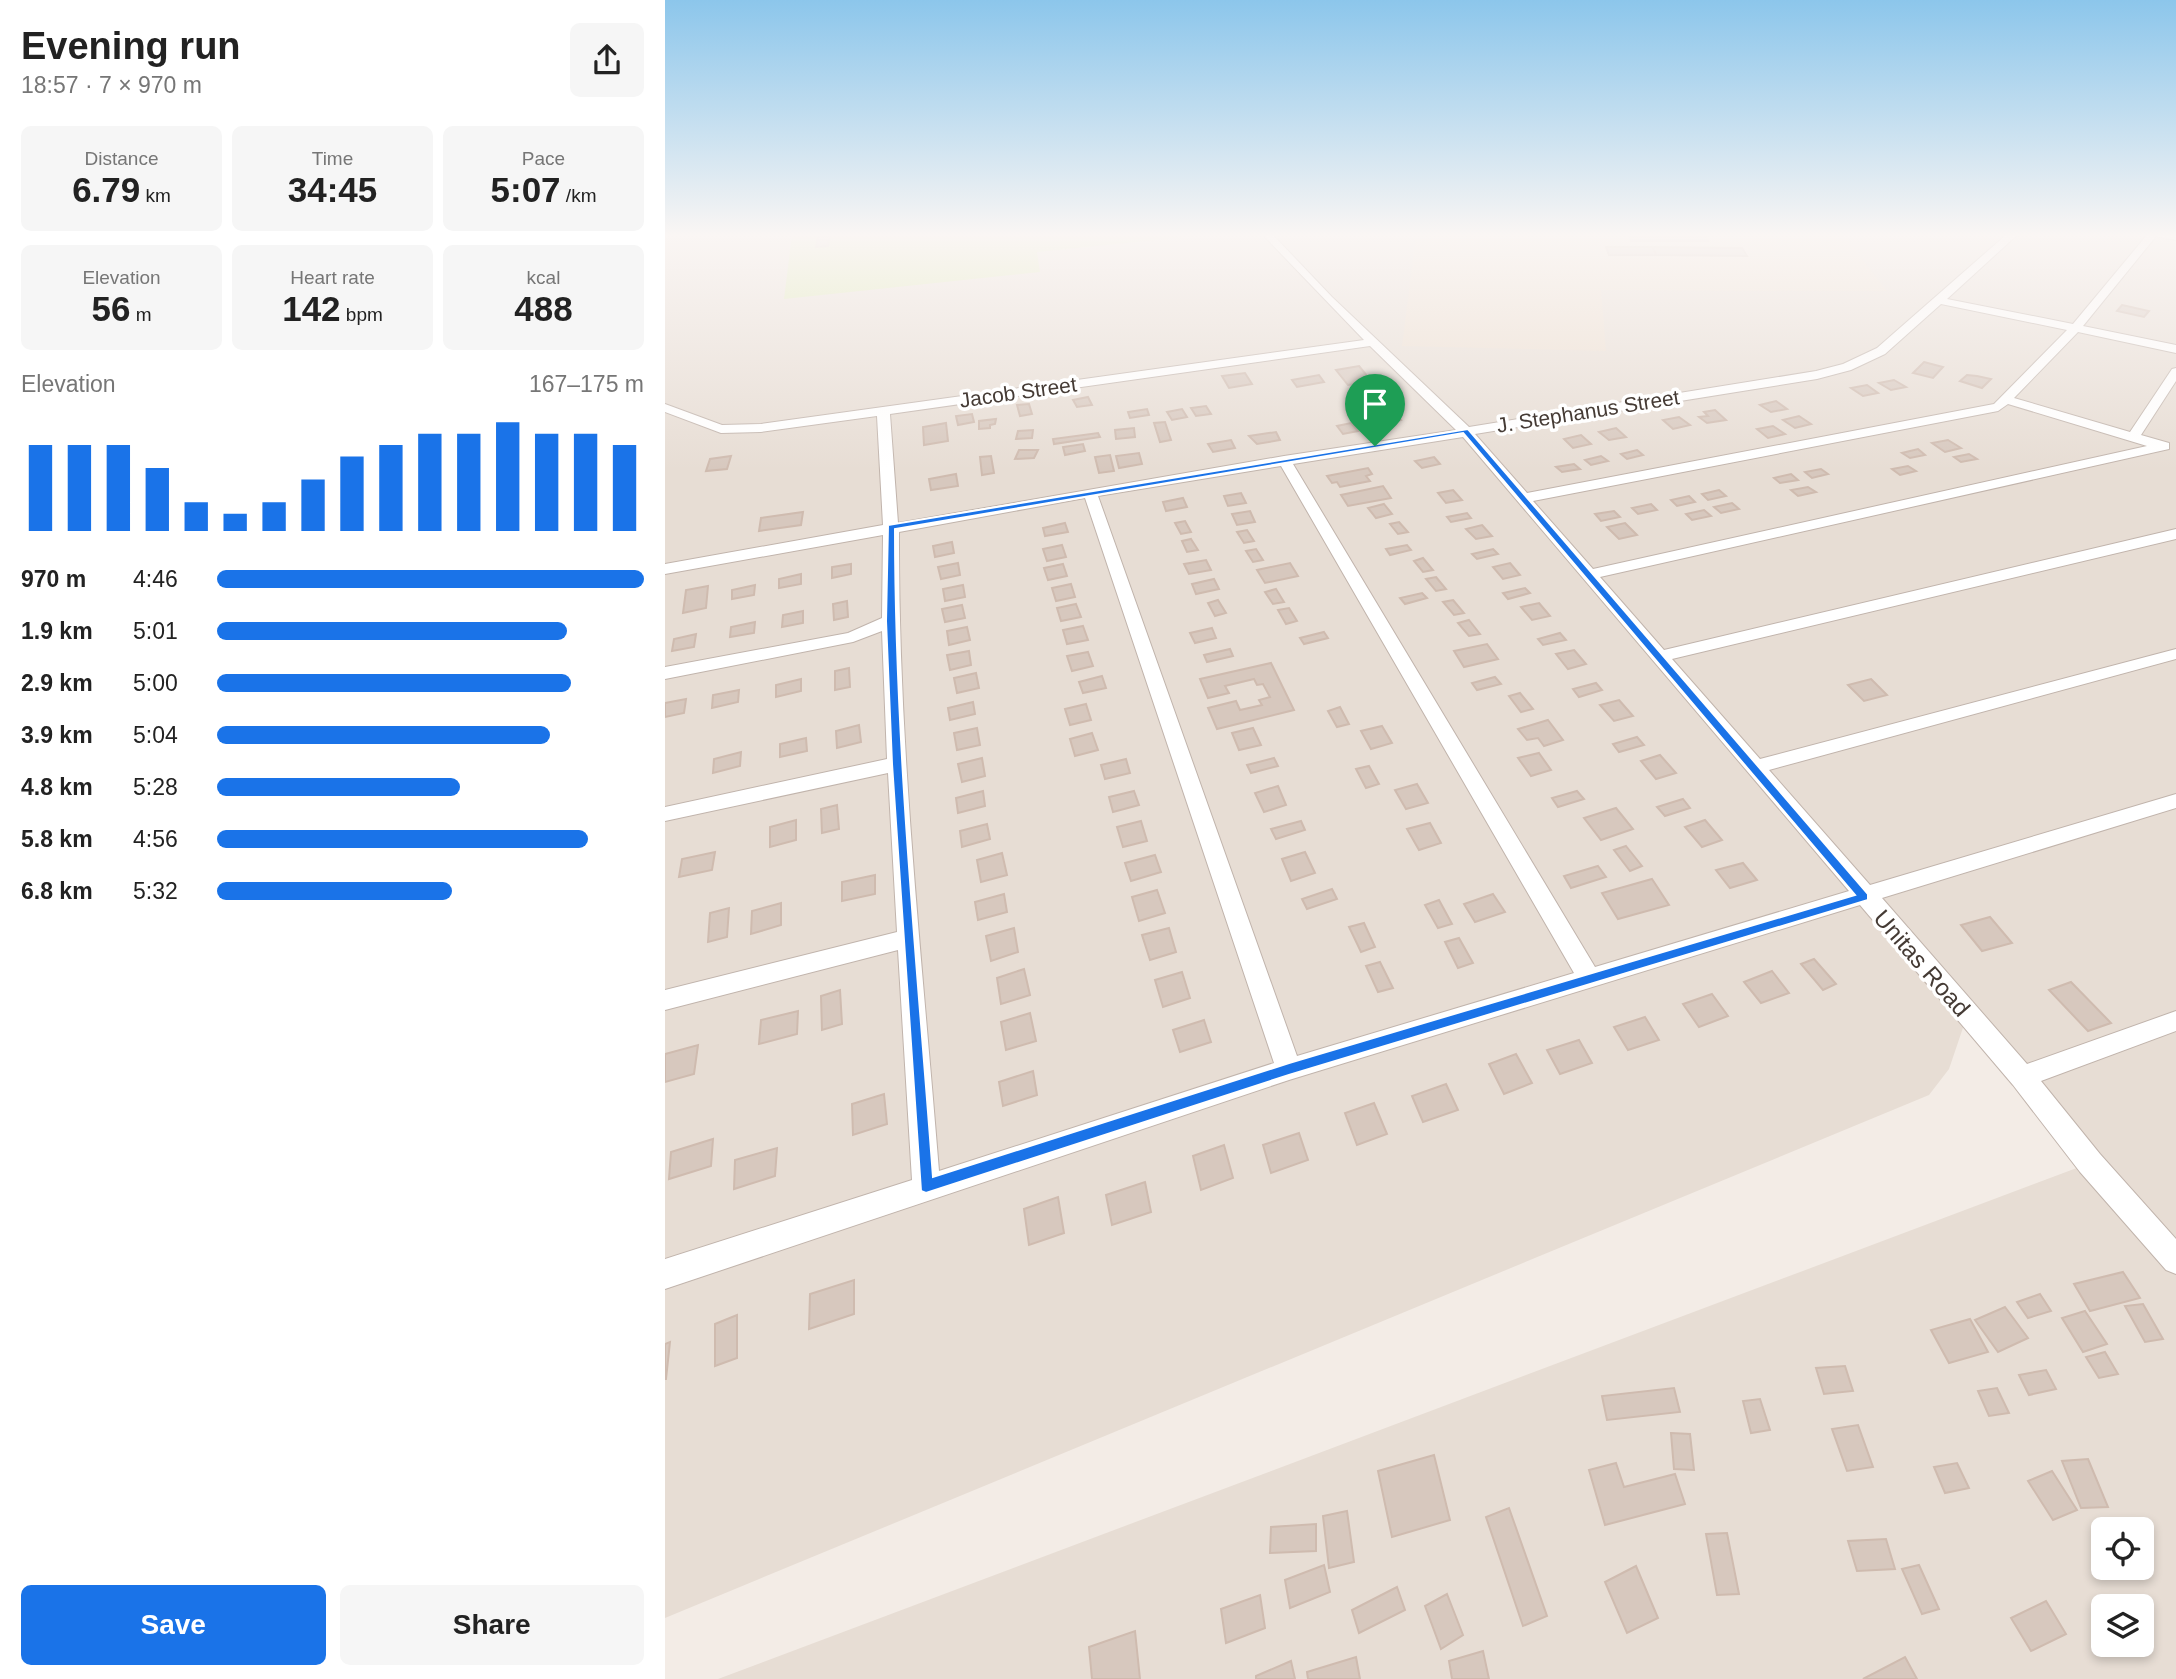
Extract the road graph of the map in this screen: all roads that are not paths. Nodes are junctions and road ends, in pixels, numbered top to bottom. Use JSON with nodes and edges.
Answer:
{"nodes":[{"id":1,"x":1343,"y":313,"type":"edge"},
{"id":2,"x":1923,"y":313,"type":"edge"},
{"id":3,"x":2004,"y":313,"type":"edge"},
{"id":4,"x":2088,"y":313,"type":"edge"},
{"id":5,"x":2076,"y":328,"type":"junction"},
{"id":6,"x":1374,"y":342,"type":"junction"},
{"id":7,"x":2176,"y":349,"type":"edge"},
{"id":8,"x":2176,"y":372,"type":"edge"},
{"id":9,"x":2007,"y":400,"type":"junction"},
{"id":10,"x":665,"y":408,"type":"edge"},
{"id":11,"x":883,"y":411,"type":"junction"},
{"id":12,"x":1465,"y":431,"type":"junction"},
{"id":13,"x":2133,"y":437,"type":"junction"},
{"id":14,"x":2170,"y":448,"type":"edge"},
{"id":15,"x":1284,"y":460,"type":"junction"},
{"id":16,"x":1090,"y":493,"type":"junction"},
{"id":17,"x":1524,"y":498,"type":"junction"},
{"id":18,"x":891,"y":527,"type":"junction"},
{"id":19,"x":2176,"y":534,"type":"edge"},
{"id":20,"x":665,"y":569,"type":"edge"},
{"id":21,"x":1590,"y":575,"type":"junction"},
{"id":22,"x":890,"y":621,"type":"junction"},
{"id":23,"x":2176,"y":654,"type":"edge"},
{"id":24,"x":1659,"y":657,"type":"junction"},
{"id":25,"x":665,"y":673,"type":"edge"},
{"id":26,"x":897,"y":764,"type":"junction"},
{"id":27,"x":1755,"y":767,"type":"junction"},
{"id":28,"x":2176,"y":800,"type":"edge"},
{"id":29,"x":665,"y":814,"type":"edge"},
{"id":30,"x":1864,"y":897,"type":"junction"},
{"id":31,"x":909,"y":938,"type":"junction"},
{"id":32,"x":1589,"y":978,"type":"junction"},
{"id":33,"x":665,"y":1000,"type":"edge"},
{"id":34,"x":2176,"y":1021,"type":"edge"},
{"id":35,"x":1289,"y":1069,"type":"junction"},
{"id":36,"x":2022,"y":1077,"type":"junction"},
{"id":37,"x":926,"y":1186,"type":"junction"},
{"id":38,"x":2176,"y":1260,"type":"edge"},
{"id":39,"x":665,"y":1274,"type":"edge"}],
"edges":[{"from":1,"to":6,"type":"street","name":"Unitas Road"},
{"from":2,"to":12,"type":"street","name":"J. Stephanus Street"},
{"from":3,"to":5,"type":"street"},
{"from":4,"to":5,"type":"street"},
{"from":5,"to":7,"type":"street"},
{"from":5,"to":9,"type":"street"},
{"from":6,"to":11,"type":"street","name":"Jacob Street"},
{"from":6,"to":12,"type":"street","name":"Unitas Road"},
{"from":8,"to":13,"type":"street"},
{"from":9,"to":13,"type":"street"},
{"from":9,"to":17,"type":"street"},
{"from":10,"to":11,"type":"street","name":"Jacob Street"},
{"from":11,"to":18,"type":"street"},
{"from":12,"to":15,"type":"street","name":"J. Stephanus Street"},
{"from":12,"to":17,"type":"street","name":"Unitas Road"},
{"from":13,"to":14,"type":"street"},
{"from":14,"to":21,"type":"street"},
{"from":15,"to":16,"type":"street","name":"J. Stephanus Street"},
{"from":15,"to":32,"type":"street"},
{"from":16,"to":18,"type":"street","name":"J. Stephanus Street"},
{"from":16,"to":35,"type":"street"},
{"from":17,"to":21,"type":"street","name":"Unitas Road"},
{"from":18,"to":20,"type":"street","name":"J. Stephanus Street"},
{"from":18,"to":22,"type":"street"},
{"from":19,"to":24,"type":"street"},
{"from":21,"to":24,"type":"street","name":"Unitas Road"},
{"from":22,"to":25,"type":"street"},
{"from":22,"to":26,"type":"street"},
{"from":23,"to":27,"type":"street"},
{"from":24,"to":27,"type":"street","name":"Unitas Road"},
{"from":26,"to":29,"type":"street"},
{"from":26,"to":31,"type":"street"},
{"from":27,"to":30,"type":"street","name":"Unitas Road"},
{"from":28,"to":30,"type":"street"},
{"from":30,"to":32,"type":"street"},
{"from":30,"to":36,"type":"street","name":"Unitas Road"},
{"from":31,"to":33,"type":"street"},
{"from":31,"to":37,"type":"street"},
{"from":32,"to":35,"type":"street"},
{"from":34,"to":36,"type":"street"},
{"from":35,"to":37,"type":"street"},
{"from":36,"to":38,"type":"street","name":"Unitas Road"},
{"from":37,"to":39,"type":"street"}]}
